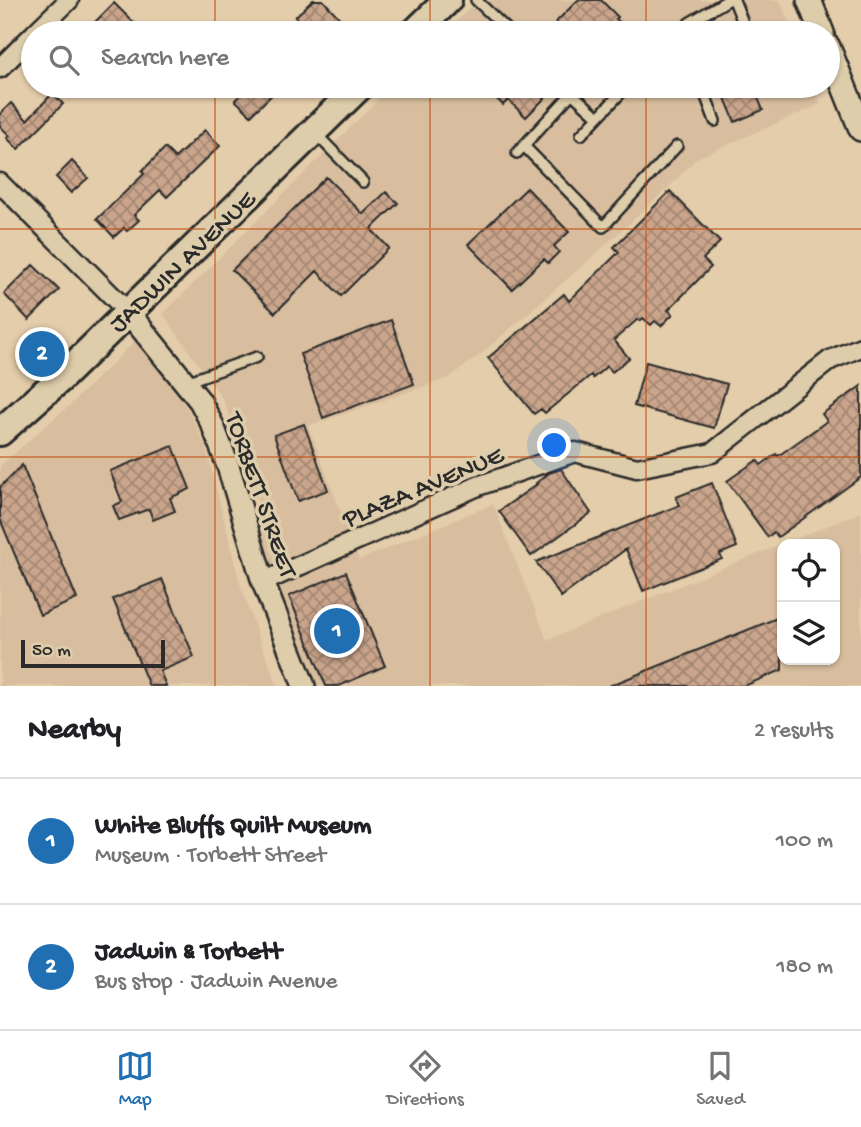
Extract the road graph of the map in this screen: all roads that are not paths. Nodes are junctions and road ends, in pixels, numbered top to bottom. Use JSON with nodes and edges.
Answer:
{"nodes":[{"id":1,"x":69,"y":0,"type":"edge"},
{"id":2,"x":448,"y":0,"type":"edge"},
{"id":3,"x":476,"y":0,"type":"edge"},
{"id":4,"x":728,"y":0,"type":"edge"},
{"id":5,"x":734,"y":0,"type":"edge"},
{"id":6,"x":809,"y":0,"type":"edge"},
{"id":7,"x":47,"y":21,"type":"edge"},
{"id":8,"x":426,"y":21,"type":"edge"},
{"id":9,"x":498,"y":21,"type":"edge"},
{"id":10,"x":692,"y":21,"type":"edge"},
{"id":11,"x":742,"y":21,"type":"edge"},
{"id":12,"x":817,"y":21,"type":"edge"},
{"id":13,"x":21,"y":47,"type":"edge"},
{"id":14,"x":0,"y":68,"type":"edge"},
{"id":15,"x":840,"y":80,"type":"edge"},
{"id":16,"x":347,"y":98,"type":"edge"},
{"id":17,"x":567,"y":98,"type":"edge"},
{"id":18,"x":577,"y":98,"type":"edge"},
{"id":19,"x":615,"y":98,"type":"edge"},
{"id":20,"x":706,"y":98,"type":"edge"},
{"id":21,"x":598,"y":117,"type":"junction"},
{"id":22,"x":715,"y":121,"type":"dead end"},
{"id":23,"x":861,"y":129,"type":"edge"},
{"id":24,"x":313,"y":131,"type":"junction"},
{"id":25,"x":582,"y":135,"type":"dead end"},
{"id":26,"x":677,"y":146,"type":"dead end"},
{"id":27,"x":363,"y":182,"type":"dead end"},
{"id":28,"x":0,"y":183,"type":"edge"},
{"id":29,"x":128,"y":312,"type":"junction"},
{"id":30,"x":861,"y":346,"type":"edge"},
{"id":31,"x":257,"y":357,"type":"dead end"},
{"id":32,"x":186,"y":382,"type":"junction"},
{"id":33,"x":0,"y":432,"type":"edge"},
{"id":34,"x":263,"y":582,"type":"junction"},
{"id":35,"x":304,"y":686,"type":"edge"}],
"edges":[{"from":1,"to":7,"type":"street"},
{"from":2,"to":8,"type":"main road"},
{"from":3,"to":9,"type":"lane"},
{"from":4,"to":10,"type":"lane"},
{"from":5,"to":11,"type":"lane"},
{"from":6,"to":12,"type":"main road"},
{"from":13,"to":14,"type":"street"},
{"from":15,"to":23,"type":"main road"},
{"from":16,"to":24,"type":"main road","name":"JADWIN AVENUE"},
{"from":17,"to":26,"type":"lane"},
{"from":18,"to":21,"type":"lane"},
{"from":19,"to":21,"type":"lane"},
{"from":20,"to":22,"type":"lane"},
{"from":21,"to":25,"type":"lane"},
{"from":24,"to":27,"type":"lane"},
{"from":24,"to":29,"type":"main road","name":"JADWIN AVENUE"},
{"from":28,"to":29,"type":"street","name":"TORBETT STREET"},
{"from":29,"to":32,"type":"street","name":"TORBETT STREET"},
{"from":29,"to":33,"type":"main road","name":"JADWIN AVENUE"},
{"from":30,"to":34,"type":"street","name":"PLAZA AVENUE"},
{"from":31,"to":32,"type":"lane"},
{"from":32,"to":34,"type":"street","name":"TORBETT STREET"},
{"from":34,"to":35,"type":"street","name":"TORBETT STREET"}]}
